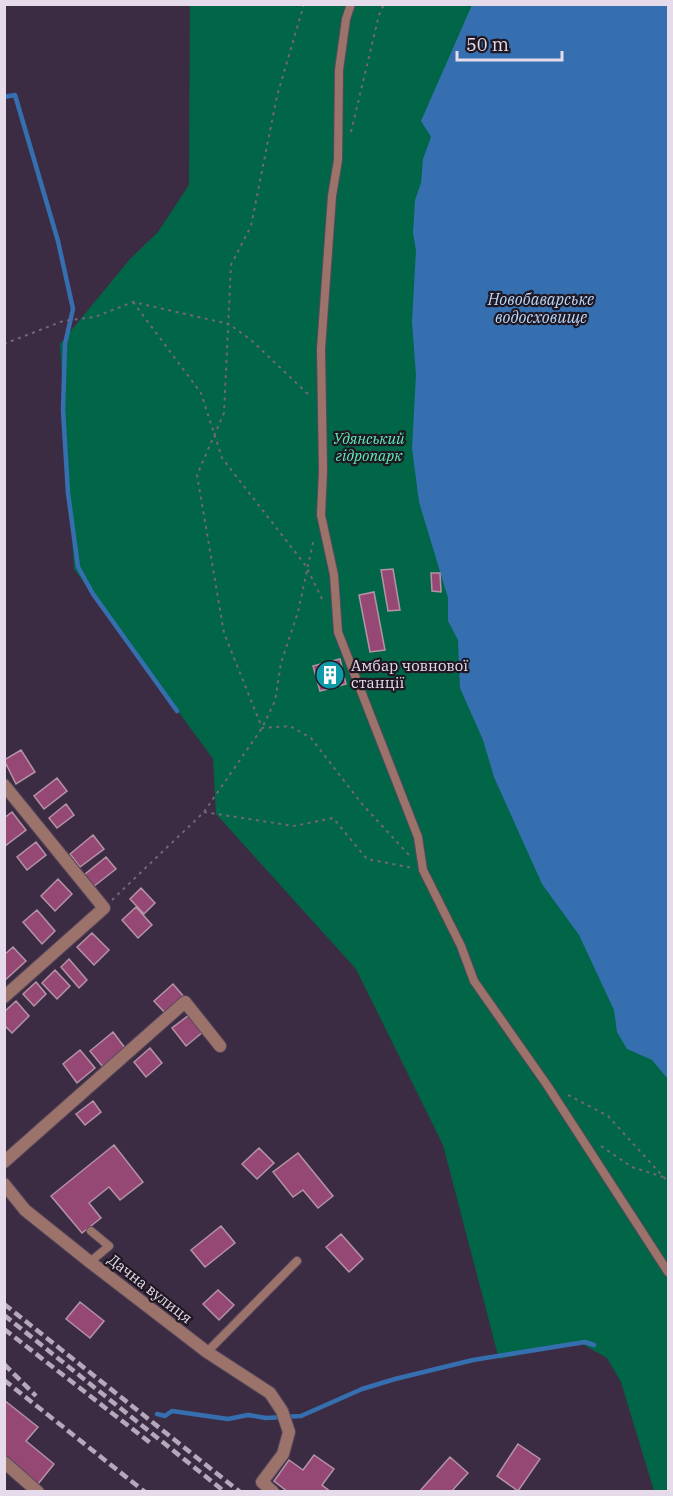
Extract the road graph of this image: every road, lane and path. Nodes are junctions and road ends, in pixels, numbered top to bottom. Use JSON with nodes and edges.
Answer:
{"nodes":[{"id":1,"x":304,"y":4,"type":"edge"},
{"id":2,"x":351,"y":4,"type":"edge"},
{"id":3,"x":133,"y":302,"type":"junction"},
{"id":4,"x":229,"y":324,"type":"junction"},
{"id":5,"x":4,"y":344,"type":"edge"},
{"id":6,"x":309,"y":395,"type":"dead end"},
{"id":7,"x":215,"y":435,"type":"junction"},
{"id":8,"x":321,"y":515,"type":"junction"},
{"id":9,"x":306,"y":566,"type":"junction"},
{"id":10,"x":324,"y":604,"type":"dead end"},
{"id":11,"x":262,"y":728,"type":"junction"},
{"id":12,"x":4,"y":785,"type":"edge"},
{"id":13,"x":204,"y":812,"type":"junction"},
{"id":14,"x":423,"y":870,"type":"junction"},
{"id":15,"x":104,"y":908,"type":"junction"},
{"id":16,"x":4,"y":997,"type":"edge"},
{"id":17,"x":220,"y":1046,"type":"dead end"},
{"id":18,"x":567,"y":1095,"type":"dead end"},
{"id":19,"x":598,"y":1144,"type":"dead end"},
{"id":20,"x":4,"y":1162,"type":"edge"},
{"id":21,"x":665,"y":1178,"type":"junction"},
{"id":22,"x":669,"y":1182,"type":"edge"},
{"id":23,"x":4,"y":1184,"type":"edge"},
{"id":24,"x":91,"y":1231,"type":"dead end"},
{"id":25,"x":297,"y":1261,"type":"dead end"},
{"id":26,"x":90,"y":1262,"type":"junction"},
{"id":27,"x":669,"y":1272,"type":"edge"},
{"id":28,"x":207,"y":1352,"type":"junction"},
{"id":29,"x":4,"y":1462,"type":"edge"},
{"id":30,"x":38,"y":1491,"type":"edge"},
{"id":31,"x":273,"y":1491,"type":"edge"}],
"edges":[{"from":1,"to":4,"type":"path"},
{"from":2,"to":8,"type":"lane"},
{"from":3,"to":4,"type":"path"},
{"from":3,"to":5,"type":"path"},
{"from":3,"to":7,"type":"path"},
{"from":4,"to":6,"type":"path"},
{"from":4,"to":7,"type":"path"},
{"from":7,"to":9,"type":"path"},
{"from":7,"to":11,"type":"path"},
{"from":8,"to":9,"type":"path"},
{"from":8,"to":14,"type":"lane"},
{"from":9,"to":10,"type":"path"},
{"from":9,"to":11,"type":"path"},
{"from":11,"to":13,"type":"path"},
{"from":11,"to":14,"type":"path"},
{"from":12,"to":15,"type":"street"},
{"from":13,"to":14,"type":"path"},
{"from":13,"to":15,"type":"path"},
{"from":14,"to":27,"type":"lane"},
{"from":15,"to":16,"type":"street"},
{"from":17,"to":20,"type":"street"},
{"from":18,"to":21,"type":"path"},
{"from":19,"to":21,"type":"path"},
{"from":21,"to":22,"type":"path"},
{"from":23,"to":26,"type":"street","name":"Дачна вулиця"},
{"from":24,"to":26,"type":"lane"},
{"from":25,"to":28,"type":"lane"},
{"from":26,"to":28,"type":"street","name":"Дачна вулиця"},
{"from":28,"to":31,"type":"street","name":"Дачна вулиця"},
{"from":29,"to":30,"type":"street"}]}
